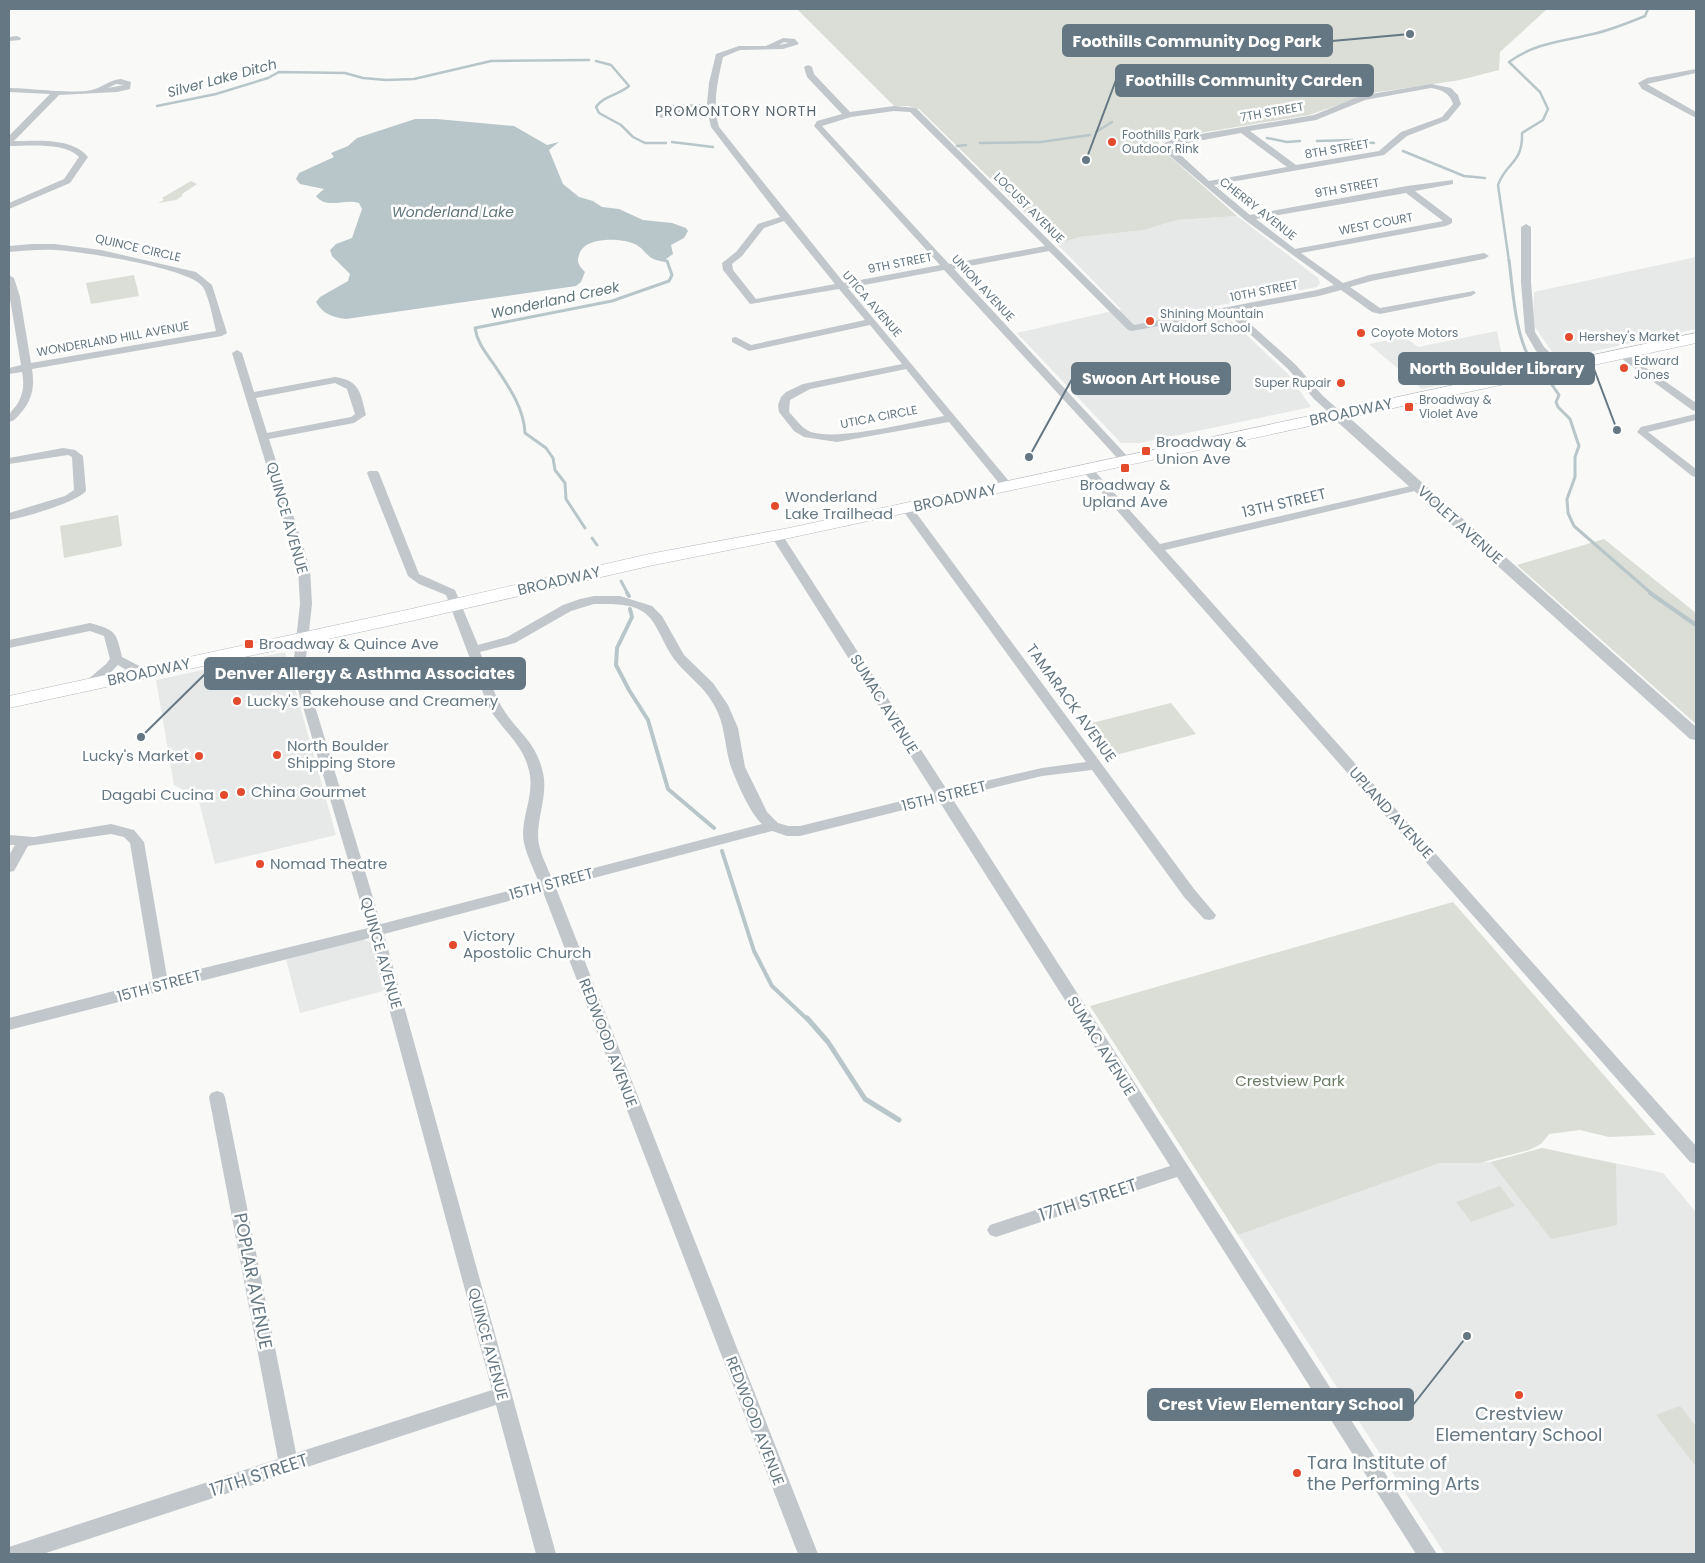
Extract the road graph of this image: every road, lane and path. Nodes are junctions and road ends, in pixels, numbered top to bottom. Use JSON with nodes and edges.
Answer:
{"nodes":[{"id":1,"x":766,"y":48,"type":"dead end"},
{"id":2,"x":808,"y":67,"type":"dead end"},
{"id":3,"x":1696,"y":71,"type":"edge"},
{"id":4,"x":1439,"y":86,"type":"joint"},
{"id":5,"x":9,"y":90,"type":"edge"},
{"id":6,"x":99,"y":90,"type":"dead end"},
{"id":7,"x":56,"y":94,"type":"junction"},
{"id":8,"x":710,"y":106,"type":"junction"},
{"id":9,"x":685,"y":107,"type":"dead end"},
{"id":10,"x":848,"y":115,"type":"junction"},
{"id":11,"x":1696,"y":115,"type":"edge"},
{"id":12,"x":1243,"y":130,"type":"junction"},
{"id":13,"x":9,"y":142,"type":"edge"},
{"id":14,"x":1166,"y":145,"type":"joint"},
{"id":15,"x":1295,"y":169,"type":"junction"},
{"id":16,"x":1450,"y":182,"type":"dead end"},
{"id":17,"x":1207,"y":184,"type":"junction"},
{"id":18,"x":1407,"y":189,"type":"junction"},
{"id":19,"x":9,"y":206,"type":"edge"},
{"id":20,"x":785,"y":218,"type":"junction"},
{"id":21,"x":1248,"y":218,"type":"junction"},
{"id":22,"x":1526,"y":227,"type":"dead end"},
{"id":23,"x":1051,"y":248,"type":"junction"},
{"id":24,"x":9,"y":249,"type":"edge"},
{"id":25,"x":1293,"y":252,"type":"junction"},
{"id":26,"x":1484,"y":256,"type":"dead end"},
{"id":27,"x":946,"y":267,"type":"junction"},
{"id":28,"x":9,"y":278,"type":"edge"},
{"id":29,"x":1340,"y":286,"type":"junction"},
{"id":30,"x":841,"y":287,"type":"junction"},
{"id":31,"x":1471,"y":293,"type":"dead end"},
{"id":32,"x":1229,"y":310,"type":"junction"},
{"id":33,"x":871,"y":322,"type":"junction"},
{"id":34,"x":1132,"y":328,"type":"joint"},
{"id":35,"x":222,"y":333,"type":"joint"},
{"id":36,"x":1696,"y":338,"type":"edge"},
{"id":37,"x":736,"y":340,"type":"dead end"},
{"id":38,"x":237,"y":353,"type":"dead end"},
{"id":39,"x":1622,"y":354,"type":"junction"},
{"id":40,"x":908,"y":366,"type":"junction"},
{"id":41,"x":1560,"y":367,"type":"junction"},
{"id":42,"x":27,"y":368,"type":"junction"},
{"id":43,"x":9,"y":371,"type":"edge"},
{"id":44,"x":250,"y":396,"type":"junction"},
{"id":45,"x":1696,"y":408,"type":"edge"},
{"id":46,"x":1338,"y":416,"type":"junction"},
{"id":47,"x":1696,"y":417,"type":"edge"},
{"id":48,"x":950,"y":418,"type":"junction"},
{"id":49,"x":9,"y":419,"type":"edge"},
{"id":50,"x":262,"y":437,"type":"junction"},
{"id":51,"x":1125,"y":460,"type":"junction"},
{"id":52,"x":9,"y":461,"type":"edge"},
{"id":53,"x":1087,"y":469,"type":"junction"},
{"id":54,"x":374,"y":473,"type":"dead end"},
{"id":55,"x":1696,"y":474,"type":"edge"},
{"id":56,"x":1007,"y":486,"type":"junction"},
{"id":57,"x":1419,"y":487,"type":"junction"},
{"id":58,"x":907,"y":508,"type":"junction"},
{"id":59,"x":9,"y":517,"type":"edge"},
{"id":60,"x":778,"y":536,"type":"junction"},
{"id":61,"x":1156,"y":548,"type":"junction"},
{"id":62,"x":456,"y":604,"type":"junction"},
{"id":63,"x":303,"y":638,"type":"junction"},
{"id":64,"x":9,"y":644,"type":"edge"},
{"id":65,"x":474,"y":650,"type":"junction"},
{"id":66,"x":116,"y":659,"type":"junction"},
{"id":67,"x":142,"y":673,"type":"junction"},
{"id":68,"x":91,"y":684,"type":"junction"},
{"id":69,"x":9,"y":702,"type":"edge"},
{"id":70,"x":1696,"y":735,"type":"edge"},
{"id":71,"x":1096,"y":765,"type":"junction"},
{"id":72,"x":943,"y":796,"type":"junction"},
{"id":73,"x":773,"y":826,"type":"junction"},
{"id":74,"x":16,"y":841,"type":"edge"},
{"id":75,"x":9,"y":866,"type":"edge"},
{"id":76,"x":548,"y":884,"type":"junction"},
{"id":77,"x":1209,"y":915,"type":"dead end"},
{"id":78,"x":376,"y":931,"type":"junction"},
{"id":79,"x":161,"y":984,"type":"junction"},
{"id":80,"x":9,"y":1024,"type":"edge"},
{"id":81,"x":217,"y":1097,"type":"dead end"},
{"id":82,"x":1696,"y":1157,"type":"edge"},
{"id":83,"x":1180,"y":1170,"type":"junction"},
{"id":84,"x":996,"y":1230,"type":"dead end"},
{"id":85,"x":502,"y":1395,"type":"junction"},
{"id":86,"x":288,"y":1465,"type":"junction"},
{"id":87,"x":15,"y":1554,"type":"edge"},
{"id":88,"x":546,"y":1554,"type":"edge"},
{"id":89,"x":808,"y":1554,"type":"edge"},
{"id":90,"x":1427,"y":1554,"type":"edge"}],
"edges":[{"from":1,"to":8,"type":"street"},
{"from":2,"to":10,"type":"street"},
{"from":3,"to":11,"type":"street"},
{"from":4,"to":12,"type":"street","name":"7TH STREET"},
{"from":4,"to":15,"type":"street","name":"8TH STREET"},
{"from":5,"to":7,"type":"street"},
{"from":6,"to":7,"type":"street"},
{"from":7,"to":13,"type":"street"},
{"from":8,"to":9,"type":"street"},
{"from":8,"to":20,"type":"street","name":"UTICA AVENUE"},
{"from":10,"to":23,"type":"street","name":"LOCUST AVENUE"},
{"from":10,"to":27,"type":"street","name":"UNION AVENUE"},
{"from":12,"to":14,"type":"street","name":"7TH STREET"},
{"from":12,"to":15,"type":"street"},
{"from":13,"to":19,"type":"street"},
{"from":14,"to":17,"type":"street","name":"CHERRY AVENUE"},
{"from":15,"to":17,"type":"street","name":"8TH STREET"},
{"from":16,"to":18,"type":"street","name":"9TH STREET"},
{"from":17,"to":21,"type":"street","name":"CHERRY AVENUE"},
{"from":18,"to":21,"type":"street","name":"9TH STREET"},
{"from":18,"to":25,"type":"street","name":"WEST COURT"},
{"from":20,"to":30,"type":"street","name":"UTICA AVENUE"},
{"from":20,"to":30,"type":"street","name":"9TH STREET"},
{"from":21,"to":25,"type":"street","name":"CHERRY AVENUE"},
{"from":22,"to":41,"type":"street"},
{"from":23,"to":27,"type":"street","name":"9TH STREET"},
{"from":23,"to":34,"type":"street","name":"LOCUST AVENUE"},
{"from":24,"to":35,"type":"street","name":"QUINCE CIRCLE"},
{"from":25,"to":29,"type":"street","name":"CHERRY AVENUE"},
{"from":26,"to":29,"type":"street","name":"10TH STREET"},
{"from":27,"to":30,"type":"street","name":"9TH STREET"},
{"from":27,"to":51,"type":"street","name":"UNION AVENUE"},
{"from":28,"to":42,"type":"street"},
{"from":29,"to":31,"type":"street","name":"CHERRY AVENUE"},
{"from":29,"to":32,"type":"street","name":"10TH STREET"},
{"from":30,"to":33,"type":"street","name":"UTICA AVENUE"},
{"from":32,"to":34,"type":"street","name":"10TH STREET"},
{"from":32,"to":46,"type":"street","name":"VIOLET AVENUE"},
{"from":33,"to":37,"type":"street"},
{"from":33,"to":40,"type":"street","name":"UTICA AVENUE"},
{"from":35,"to":42,"type":"street","name":"WONDERLAND HILL AVENUE"},
{"from":36,"to":39,"type":"main road","name":"BROADWAY"},
{"from":38,"to":44,"type":"street","name":"QUINCE AVENUE"},
{"from":39,"to":41,"type":"main road","name":"BROADWAY"},
{"from":39,"to":45,"type":"street"},
{"from":40,"to":48,"type":"street","name":"UTICA AVENUE"},
{"from":40,"to":48,"type":"street","name":"UTICA CIRCLE"},
{"from":41,"to":46,"type":"main road","name":"BROADWAY"},
{"from":42,"to":43,"type":"street","name":"WONDERLAND HILL AVENUE"},
{"from":42,"to":49,"type":"street"},
{"from":44,"to":50,"type":"street","name":"QUINCE AVENUE"},
{"from":44,"to":50,"type":"street"},
{"from":46,"to":51,"type":"main road","name":"BROADWAY"},
{"from":46,"to":57,"type":"street","name":"VIOLET AVENUE"},
{"from":47,"to":55,"type":"street"},
{"from":48,"to":56,"type":"street","name":"UTICA AVENUE"},
{"from":50,"to":63,"type":"street","name":"QUINCE AVENUE"},
{"from":51,"to":53,"type":"main road","name":"BROADWAY"},
{"from":52,"to":59,"type":"street"},
{"from":53,"to":56,"type":"main road","name":"BROADWAY"},
{"from":53,"to":61,"type":"street","name":"UPLAND AVENUE"},
{"from":54,"to":62,"type":"street","name":"REDWOOD AVENUE"},
{"from":56,"to":58,"type":"main road","name":"BROADWAY"},
{"from":57,"to":61,"type":"street","name":"13TH STREET"},
{"from":57,"to":70,"type":"street","name":"VIOLET AVENUE"},
{"from":58,"to":60,"type":"main road","name":"BROADWAY"},
{"from":58,"to":71,"type":"street","name":"TAMARACK AVENUE"},
{"from":60,"to":62,"type":"main road","name":"BROADWAY"},
{"from":60,"to":72,"type":"street","name":"SUMAC AVENUE"},
{"from":61,"to":82,"type":"street","name":"UPLAND AVENUE"},
{"from":62,"to":63,"type":"main road","name":"BROADWAY"},
{"from":62,"to":65,"type":"street","name":"REDWOOD AVENUE"},
{"from":63,"to":67,"type":"main road","name":"BROADWAY"},
{"from":63,"to":78,"type":"street","name":"QUINCE AVENUE"},
{"from":64,"to":66,"type":"street"},
{"from":65,"to":73,"type":"street"},
{"from":65,"to":76,"type":"street","name":"REDWOOD AVENUE"},
{"from":66,"to":67,"type":"street"},
{"from":66,"to":68,"type":"street"},
{"from":67,"to":68,"type":"main road","name":"BROADWAY"},
{"from":68,"to":69,"type":"main road","name":"BROADWAY"},
{"from":71,"to":72,"type":"street","name":"15TH STREET"},
{"from":71,"to":77,"type":"street","name":"TAMARACK AVENUE"},
{"from":72,"to":73,"type":"street","name":"15TH STREET"},
{"from":72,"to":83,"type":"street","name":"SUMAC AVENUE"},
{"from":73,"to":76,"type":"street","name":"15TH STREET"},
{"from":74,"to":75,"type":"street"},
{"from":74,"to":79,"type":"street"},
{"from":76,"to":78,"type":"street","name":"15TH STREET"},
{"from":76,"to":89,"type":"street","name":"REDWOOD AVENUE"},
{"from":78,"to":79,"type":"street","name":"15TH STREET"},
{"from":78,"to":85,"type":"street","name":"QUINCE AVENUE"},
{"from":79,"to":80,"type":"street","name":"15TH STREET"},
{"from":81,"to":86,"type":"street","name":"POPLAR AVENUE"},
{"from":83,"to":84,"type":"street","name":"17TH STREET"},
{"from":83,"to":90,"type":"street","name":"SUMAC AVENUE"},
{"from":85,"to":86,"type":"street","name":"17TH STREET"},
{"from":85,"to":88,"type":"street","name":"QUINCE AVENUE"},
{"from":86,"to":87,"type":"street","name":"17TH STREET"}]}
